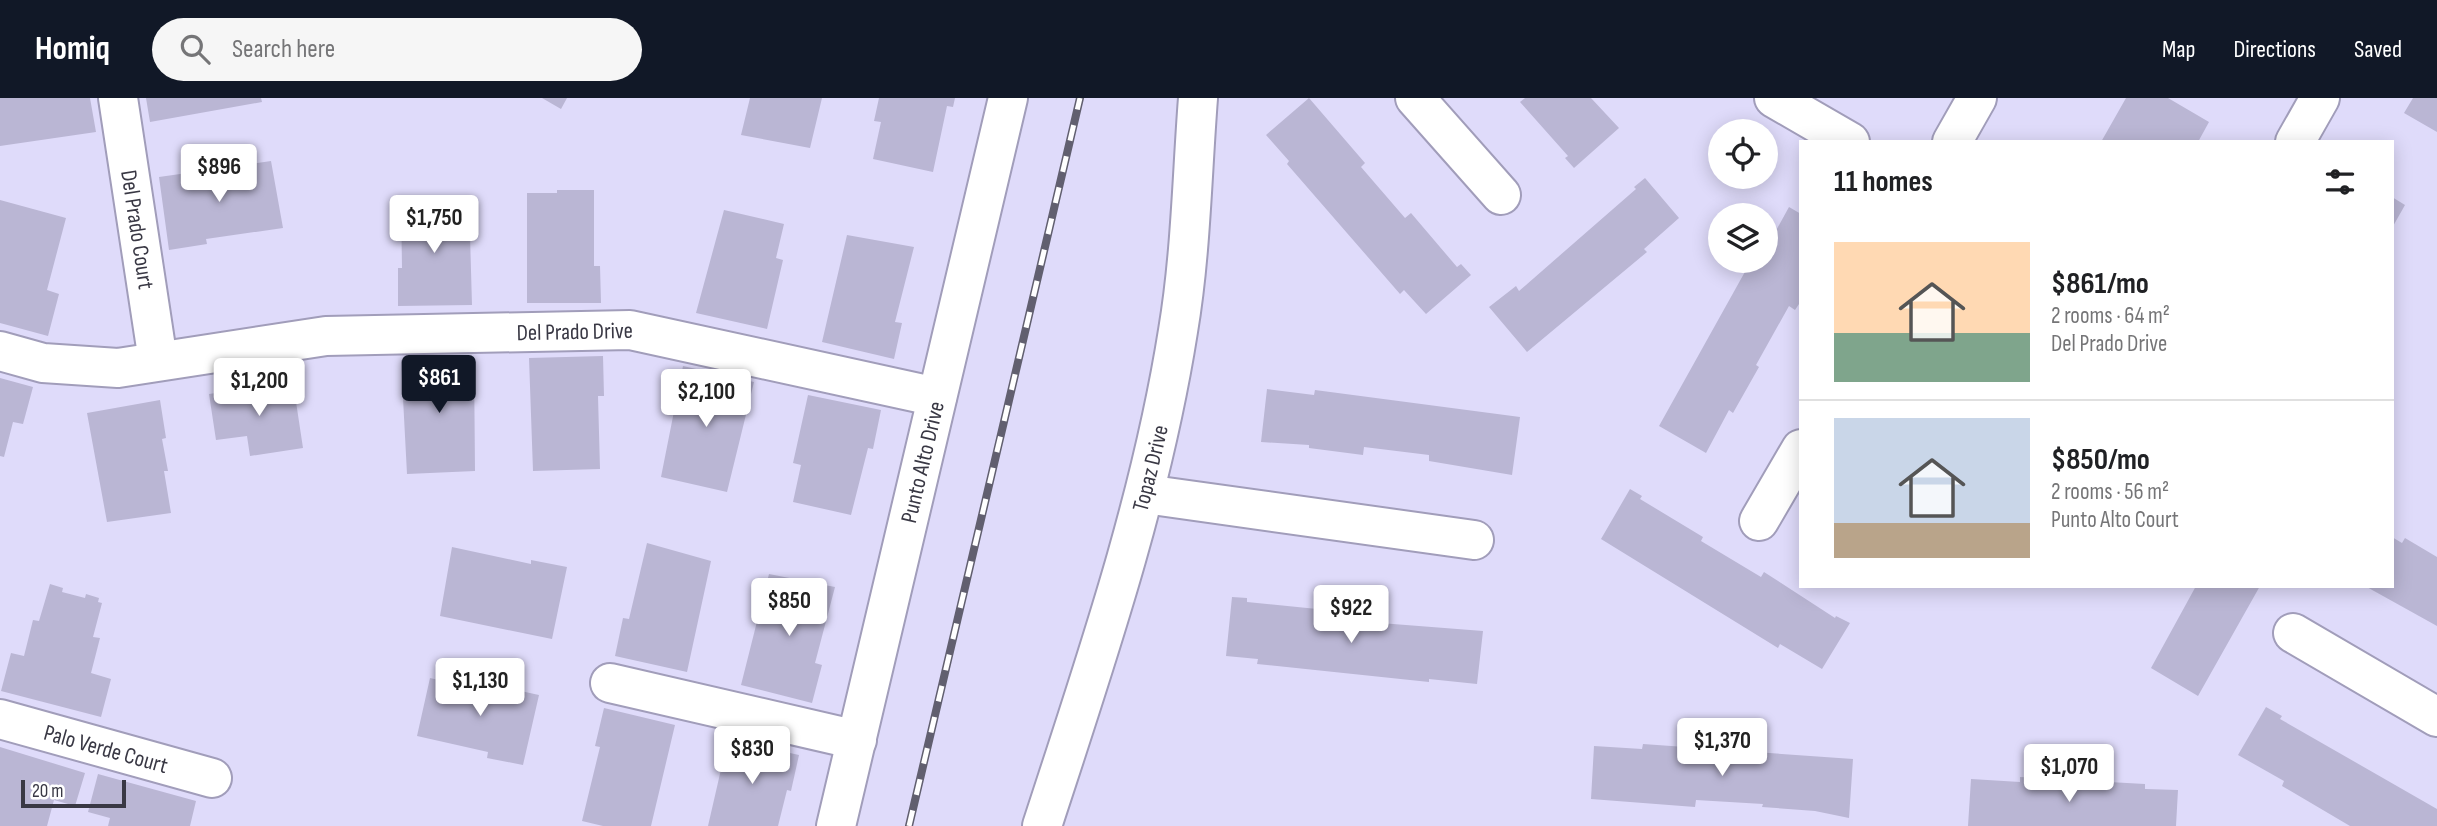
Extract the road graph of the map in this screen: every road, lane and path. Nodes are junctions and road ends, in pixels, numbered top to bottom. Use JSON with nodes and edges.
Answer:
{"nodes":[{"id":1,"x":118,"y":98,"type":"edge"},
{"id":2,"x":1008,"y":98,"type":"edge"},
{"id":3,"x":1198,"y":98,"type":"edge"},
{"id":4,"x":1415,"y":98,"type":"edge"},
{"id":5,"x":1774,"y":98,"type":"edge"},
{"id":6,"x":1978,"y":98,"type":"edge"},
{"id":7,"x":2320,"y":98,"type":"edge"},
{"id":8,"x":1847,"y":140,"type":"edge"},
{"id":9,"x":1953,"y":140,"type":"edge"},
{"id":10,"x":2296,"y":140,"type":"edge"},
{"id":11,"x":1501,"y":195,"type":"dead end"},
{"id":12,"x":0,"y":352,"type":"edge"},
{"id":13,"x":159,"y":361,"type":"junction"},
{"id":14,"x":937,"y":397,"type":"junction"},
{"id":15,"x":1799,"y":452,"type":"edge"},
{"id":16,"x":1145,"y":494,"type":"junction"},
{"id":17,"x":1759,"y":521,"type":"dead end"},
{"id":18,"x":1474,"y":540,"type":"dead end"},
{"id":19,"x":2293,"y":633,"type":"dead end"},
{"id":20,"x":610,"y":682,"type":"dead end"},
{"id":21,"x":2437,"y":717,"type":"edge"},
{"id":22,"x":0,"y":719,"type":"edge"},
{"id":23,"x":856,"y":740,"type":"junction"},
{"id":24,"x":212,"y":778,"type":"dead end"},
{"id":25,"x":836,"y":826,"type":"edge"},
{"id":26,"x":1042,"y":826,"type":"edge"}],
"edges":[{"from":1,"to":13,"type":"street","name":"Del Prado Court"},
{"from":2,"to":14,"type":"street","name":"Punto Alto Drive"},
{"from":3,"to":16,"type":"street","name":"Topaz Drive"},
{"from":4,"to":11,"type":"street"},
{"from":5,"to":8,"type":"street"},
{"from":6,"to":9,"type":"street"},
{"from":7,"to":10,"type":"street"},
{"from":12,"to":13,"type":"street","name":"Del Prado Drive"},
{"from":13,"to":14,"type":"street","name":"Del Prado Drive"},
{"from":14,"to":23,"type":"street","name":"Punto Alto Drive"},
{"from":15,"to":17,"type":"street"},
{"from":16,"to":18,"type":"street"},
{"from":16,"to":26,"type":"street","name":"Topaz Drive"},
{"from":19,"to":21,"type":"street"},
{"from":20,"to":23,"type":"street"},
{"from":22,"to":24,"type":"street","name":"Palo Verde Court"},
{"from":23,"to":25,"type":"street","name":"Punto Alto Drive"}]}
